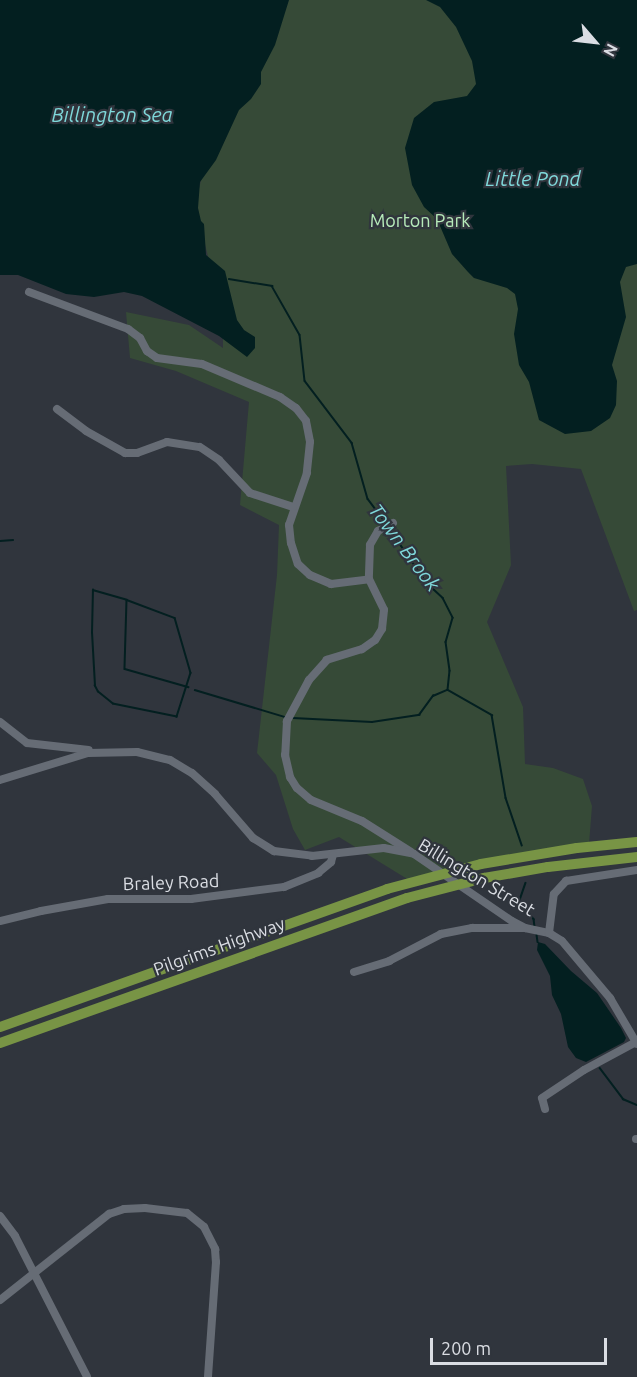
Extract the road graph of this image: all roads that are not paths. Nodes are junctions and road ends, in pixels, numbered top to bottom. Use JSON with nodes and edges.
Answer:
{"nodes":[{"id":1,"x":29,"y":292,"type":"dead end"},
{"id":2,"x":57,"y":409,"type":"dead end"},
{"id":3,"x":293,"y":507,"type":"junction"},
{"id":4,"x":389,"y":525,"type":"dead end"},
{"id":5,"x":369,"y":579,"type":"junction"},
{"id":6,"x":0,"y":722,"type":"edge"},
{"id":7,"x":94,"y":752,"type":"junction"},
{"id":8,"x":0,"y":780,"type":"edge"},
{"id":9,"x":637,"y":842,"type":"edge"},
{"id":10,"x":414,"y":854,"type":"junction"},
{"id":11,"x":333,"y":855,"type":"junction"},
{"id":12,"x":637,"y":857,"type":"edge"},
{"id":13,"x":637,"y":870,"type":"edge"},
{"id":14,"x":0,"y":921,"type":"edge"},
{"id":15,"x":527,"y":928,"type":"junction"},
{"id":16,"x":546,"y":932,"type":"junction"},
{"id":17,"x":354,"y":972,"type":"dead end"},
{"id":18,"x":0,"y":1027,"type":"edge"},
{"id":19,"x":0,"y":1043,"type":"edge"},
{"id":20,"x":637,"y":1043,"type":"edge"},
{"id":21,"x":545,"y":1109,"type":"dead end"},
{"id":22,"x":0,"y":1216,"type":"edge"},
{"id":23,"x":33,"y":1274,"type":"junction"},
{"id":24,"x":0,"y":1300,"type":"edge"},
{"id":25,"x":87,"y":1377,"type":"edge"},
{"id":26,"x":208,"y":1377,"type":"edge"}],
"edges":[{"from":1,"to":3,"type":"street"},
{"from":2,"to":3,"type":"street"},
{"from":3,"to":5,"type":"street"},
{"from":4,"to":5,"type":"street"},
{"from":5,"to":10,"type":"street"},
{"from":6,"to":7,"type":"street"},
{"from":7,"to":8,"type":"street","name":"Billington Street"},
{"from":7,"to":11,"type":"street","name":"Billington Street"},
{"from":9,"to":18,"type":"highway","name":"Pilgrims Highway"},
{"from":10,"to":11,"type":"street","name":"Billington Street"},
{"from":10,"to":15,"type":"street","name":"Billington Street"},
{"from":11,"to":14,"type":"street","name":"Braley Road"},
{"from":12,"to":19,"type":"highway","name":"Pilgrims Highway"},
{"from":13,"to":16,"type":"street"},
{"from":15,"to":16,"type":"street","name":"Billington Street"},
{"from":15,"to":17,"type":"street"},
{"from":16,"to":20,"type":"street","name":"Billington Street"},
{"from":20,"to":21,"type":"street"},
{"from":22,"to":23,"type":"street"},
{"from":23,"to":24,"type":"street"},
{"from":23,"to":25,"type":"street"},
{"from":23,"to":26,"type":"street"}]}
